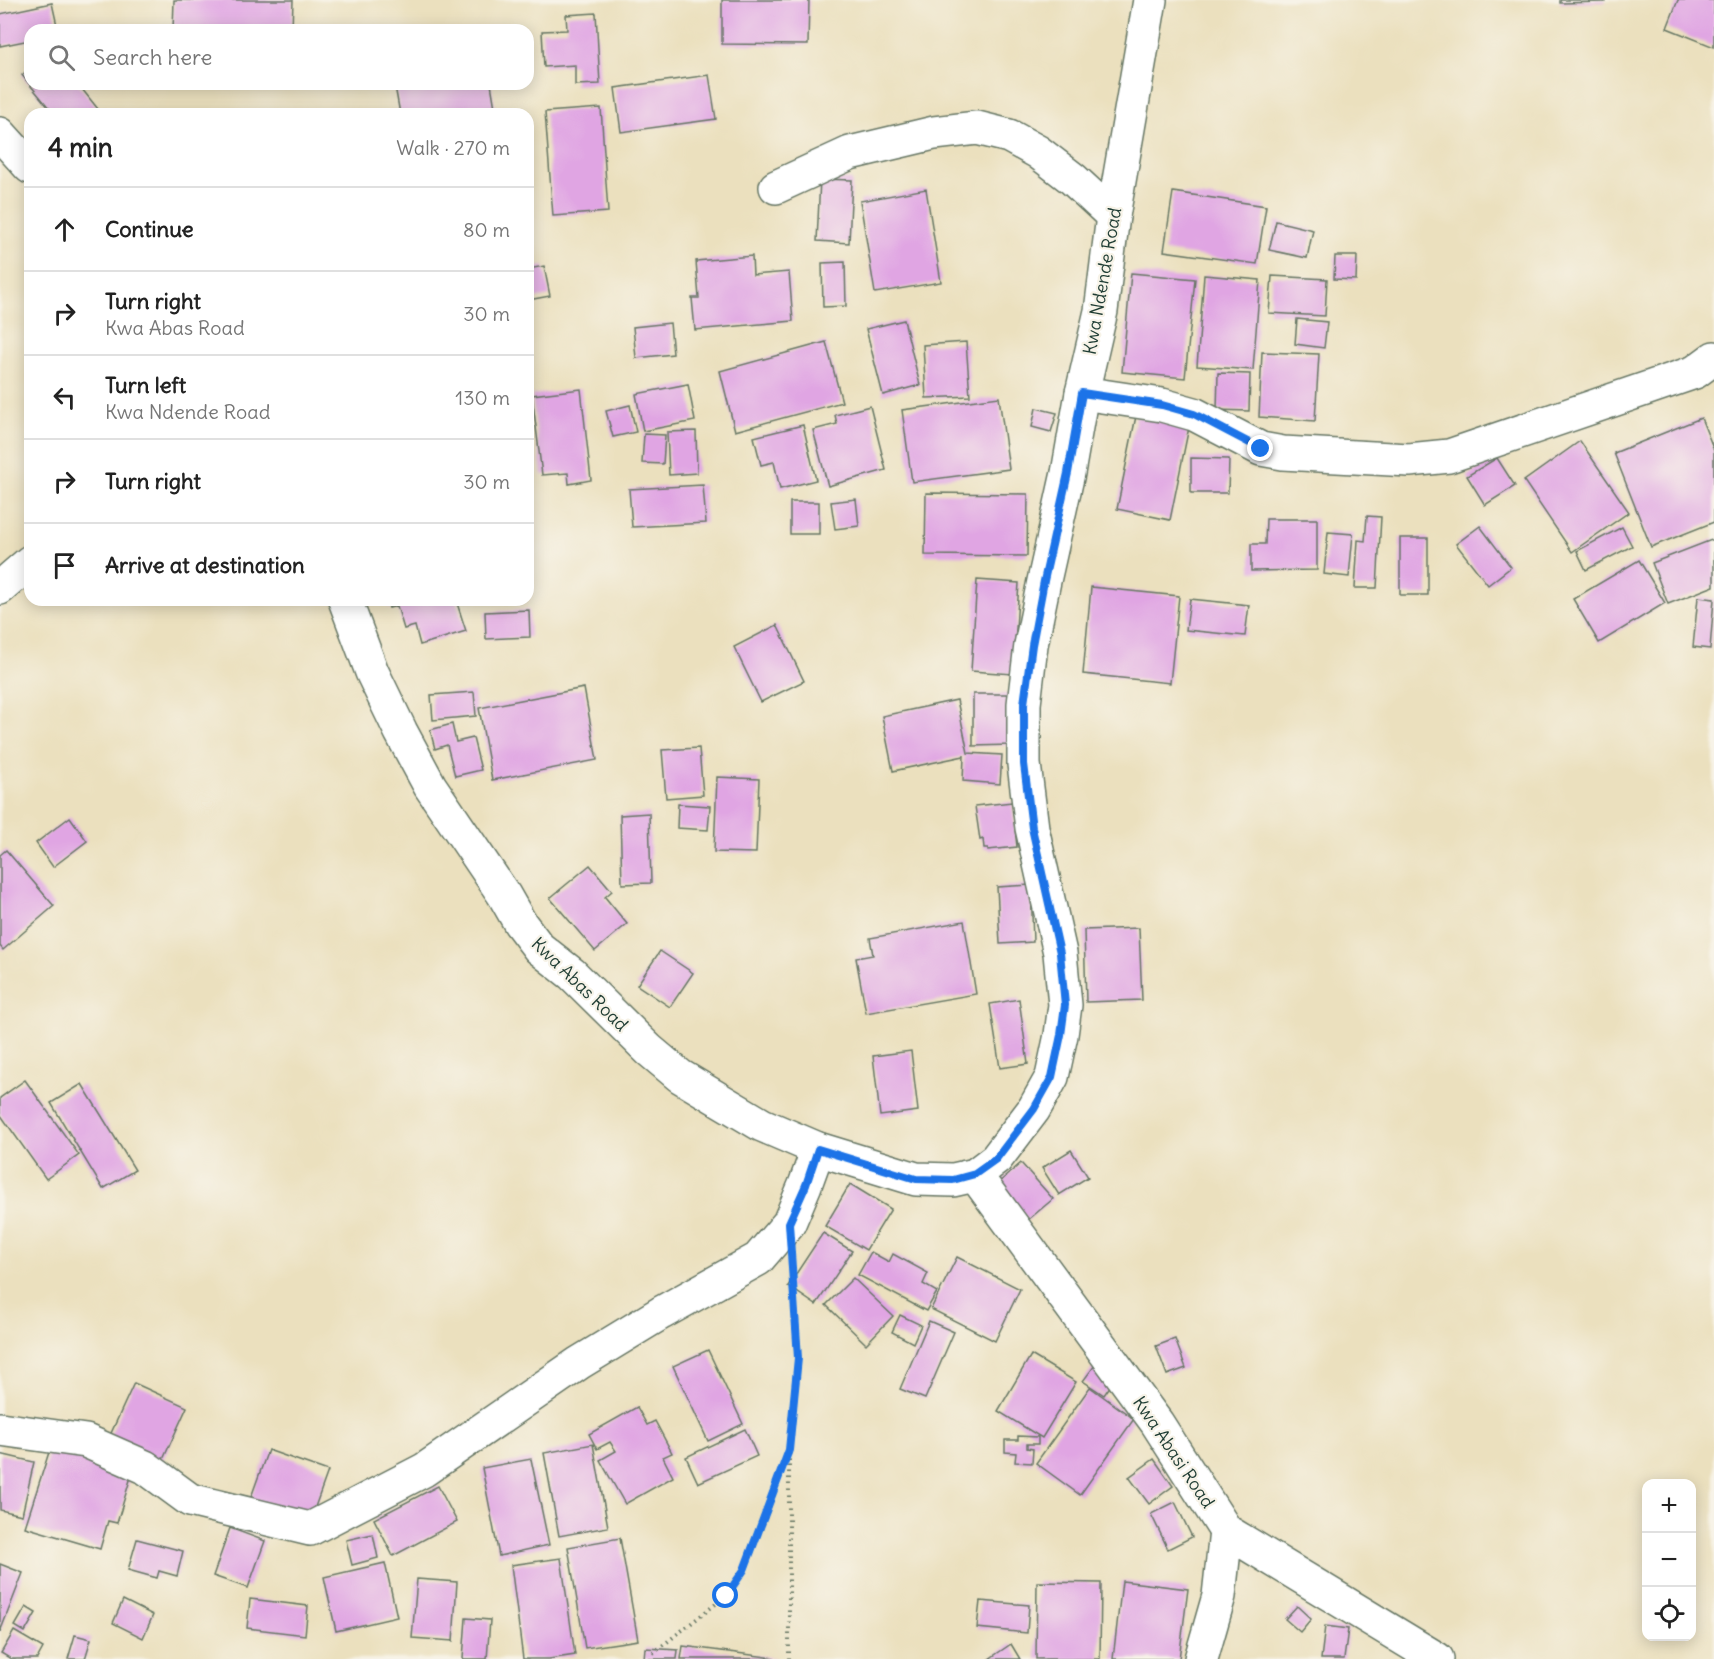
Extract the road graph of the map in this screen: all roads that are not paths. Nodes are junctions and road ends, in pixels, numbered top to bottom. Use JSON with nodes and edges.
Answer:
{"nodes":[{"id":1,"x":1150,"y":0,"type":"edge"},
{"id":2,"x":0,"y":134,"type":"edge"},
{"id":3,"x":24,"y":160,"type":"edge"},
{"id":4,"x":776,"y":187,"type":"dead end"},
{"id":5,"x":1113,"y":216,"type":"junction"},
{"id":6,"x":1714,"y":358,"type":"edge"},
{"id":7,"x":1082,"y":393,"type":"junction"},
{"id":8,"x":24,"y":567,"type":"edge"},
{"id":9,"x":0,"y":588,"type":"edge"},
{"id":10,"x":347,"y":606,"type":"edge"},
{"id":11,"x":818,"y":1149,"type":"junction"},
{"id":12,"x":975,"y":1174,"type":"junction"},
{"id":13,"x":0,"y":1429,"type":"edge"},
{"id":14,"x":1226,"y":1531,"type":"junction"},
{"id":15,"x":1201,"y":1659,"type":"edge"},
{"id":16,"x":1437,"y":1659,"type":"edge"}],
"edges":[{"from":1,"to":5,"type":"street","name":"Kwa Ndende Road"},
{"from":2,"to":3,"type":"street"},
{"from":4,"to":5,"type":"street"},
{"from":5,"to":7,"type":"street","name":"Kwa Ndende Road"},
{"from":6,"to":7,"type":"street"},
{"from":7,"to":12,"type":"street","name":"Kwa Ndende Road"},
{"from":8,"to":9,"type":"street"},
{"from":10,"to":11,"type":"street","name":"Kwa Abas Road"},
{"from":11,"to":12,"type":"street","name":"Kwa Abas Road"},
{"from":11,"to":13,"type":"street"},
{"from":12,"to":14,"type":"street","name":"Kwa Abasi Road"},
{"from":14,"to":15,"type":"street"},
{"from":14,"to":16,"type":"street","name":"Kwa Abasi Road"}]}
